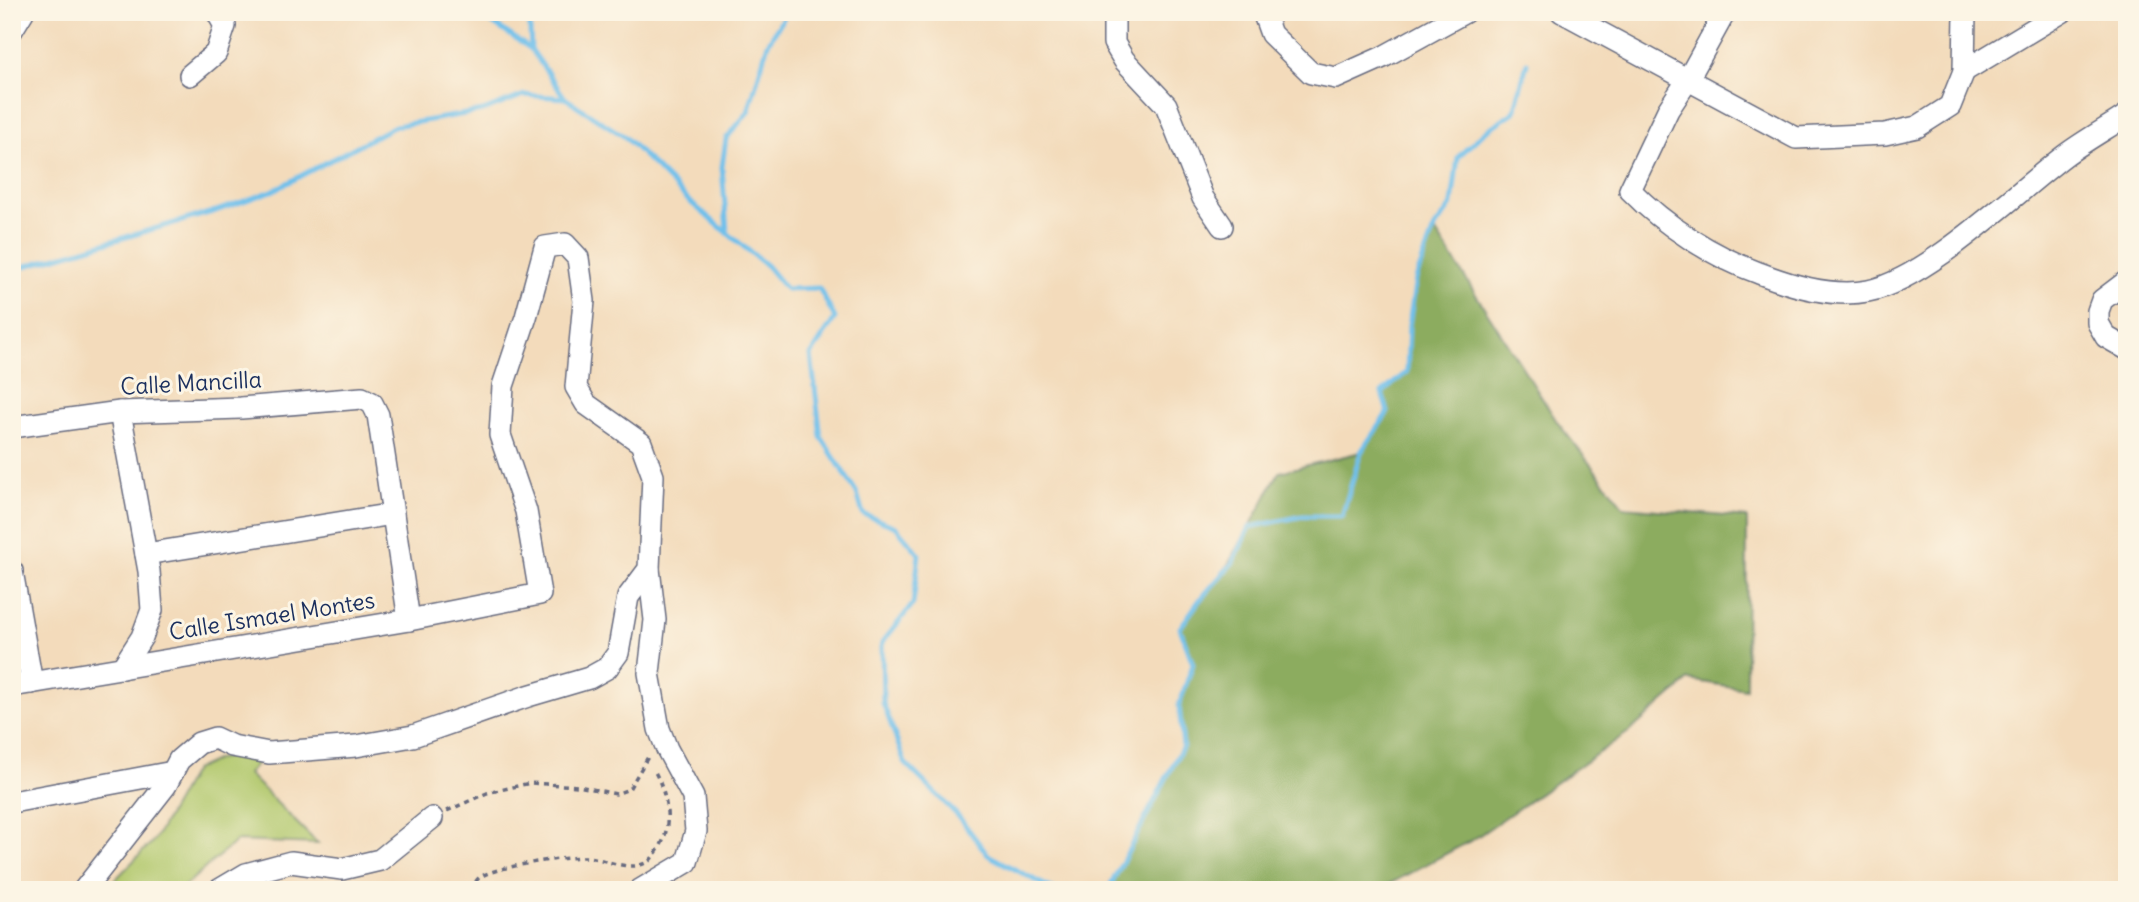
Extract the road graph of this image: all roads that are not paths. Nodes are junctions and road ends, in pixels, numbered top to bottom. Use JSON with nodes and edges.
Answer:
{"nodes":[{"id":1,"x":23,"y":12,"type":"edge"},
{"id":2,"x":217,"y":12,"type":"edge"},
{"id":3,"x":1114,"y":12,"type":"edge"},
{"id":4,"x":1263,"y":12,"type":"edge"},
{"id":5,"x":1465,"y":12,"type":"edge"},
{"id":6,"x":1562,"y":12,"type":"edge"},
{"id":7,"x":1725,"y":12,"type":"edge"},
{"id":8,"x":1965,"y":12,"type":"edge"},
{"id":9,"x":2062,"y":12,"type":"edge"},
{"id":10,"x":12,"y":30,"type":"edge"},
{"id":11,"x":1964,"y":71,"type":"junction"},
{"id":12,"x":190,"y":75,"type":"dead end"},
{"id":13,"x":1687,"y":81,"type":"junction"},
{"id":14,"x":2127,"y":115,"type":"edge"},
{"id":15,"x":1222,"y":226,"type":"dead end"},
{"id":16,"x":2127,"y":281,"type":"edge"},
{"id":17,"x":2127,"y":349,"type":"edge"},
{"id":18,"x":120,"y":412,"type":"junction"},
{"id":19,"x":12,"y":427,"type":"edge"},
{"id":20,"x":393,"y":514,"type":"junction"},
{"id":21,"x":146,"y":554,"type":"junction"},
{"id":22,"x":649,"y":569,"type":"junction"},
{"id":23,"x":12,"y":571,"type":"edge"},
{"id":24,"x":409,"y":620,"type":"junction"},
{"id":25,"x":122,"y":668,"type":"junction"},
{"id":26,"x":22,"y":684,"type":"edge"},
{"id":27,"x":173,"y":772,"type":"junction"},
{"id":28,"x":12,"y":802,"type":"edge"},
{"id":29,"x":432,"y":818,"type":"road end"},
{"id":30,"x":84,"y":890,"type":"edge"},
{"id":31,"x":219,"y":890,"type":"edge"},
{"id":32,"x":639,"y":890,"type":"edge"}],
"edges":[{"from":1,"to":10,"type":"street"},
{"from":2,"to":12,"type":"street"},
{"from":3,"to":15,"type":"street"},
{"from":4,"to":5,"type":"street"},
{"from":6,"to":13,"type":"street"},
{"from":7,"to":13,"type":"street"},
{"from":8,"to":11,"type":"street"},
{"from":9,"to":11,"type":"street"},
{"from":11,"to":13,"type":"street"},
{"from":13,"to":14,"type":"street"},
{"from":16,"to":17,"type":"street"},
{"from":18,"to":19,"type":"street","name":"Calle Mancilla"},
{"from":18,"to":20,"type":"street","name":"Calle Mancilla"},
{"from":18,"to":21,"type":"street"},
{"from":20,"to":21,"type":"street"},
{"from":20,"to":24,"type":"street"},
{"from":21,"to":25,"type":"street"},
{"from":22,"to":24,"type":"street","name":"Calle Ismael Montes"},
{"from":22,"to":27,"type":"street"},
{"from":22,"to":32,"type":"street"},
{"from":23,"to":26,"type":"street"},
{"from":24,"to":25,"type":"street","name":"Calle Ismael Montes"},
{"from":25,"to":26,"type":"street","name":"Calle Ismael Montes"},
{"from":27,"to":28,"type":"street"},
{"from":27,"to":30,"type":"street"},
{"from":29,"to":31,"type":"street"}]}
